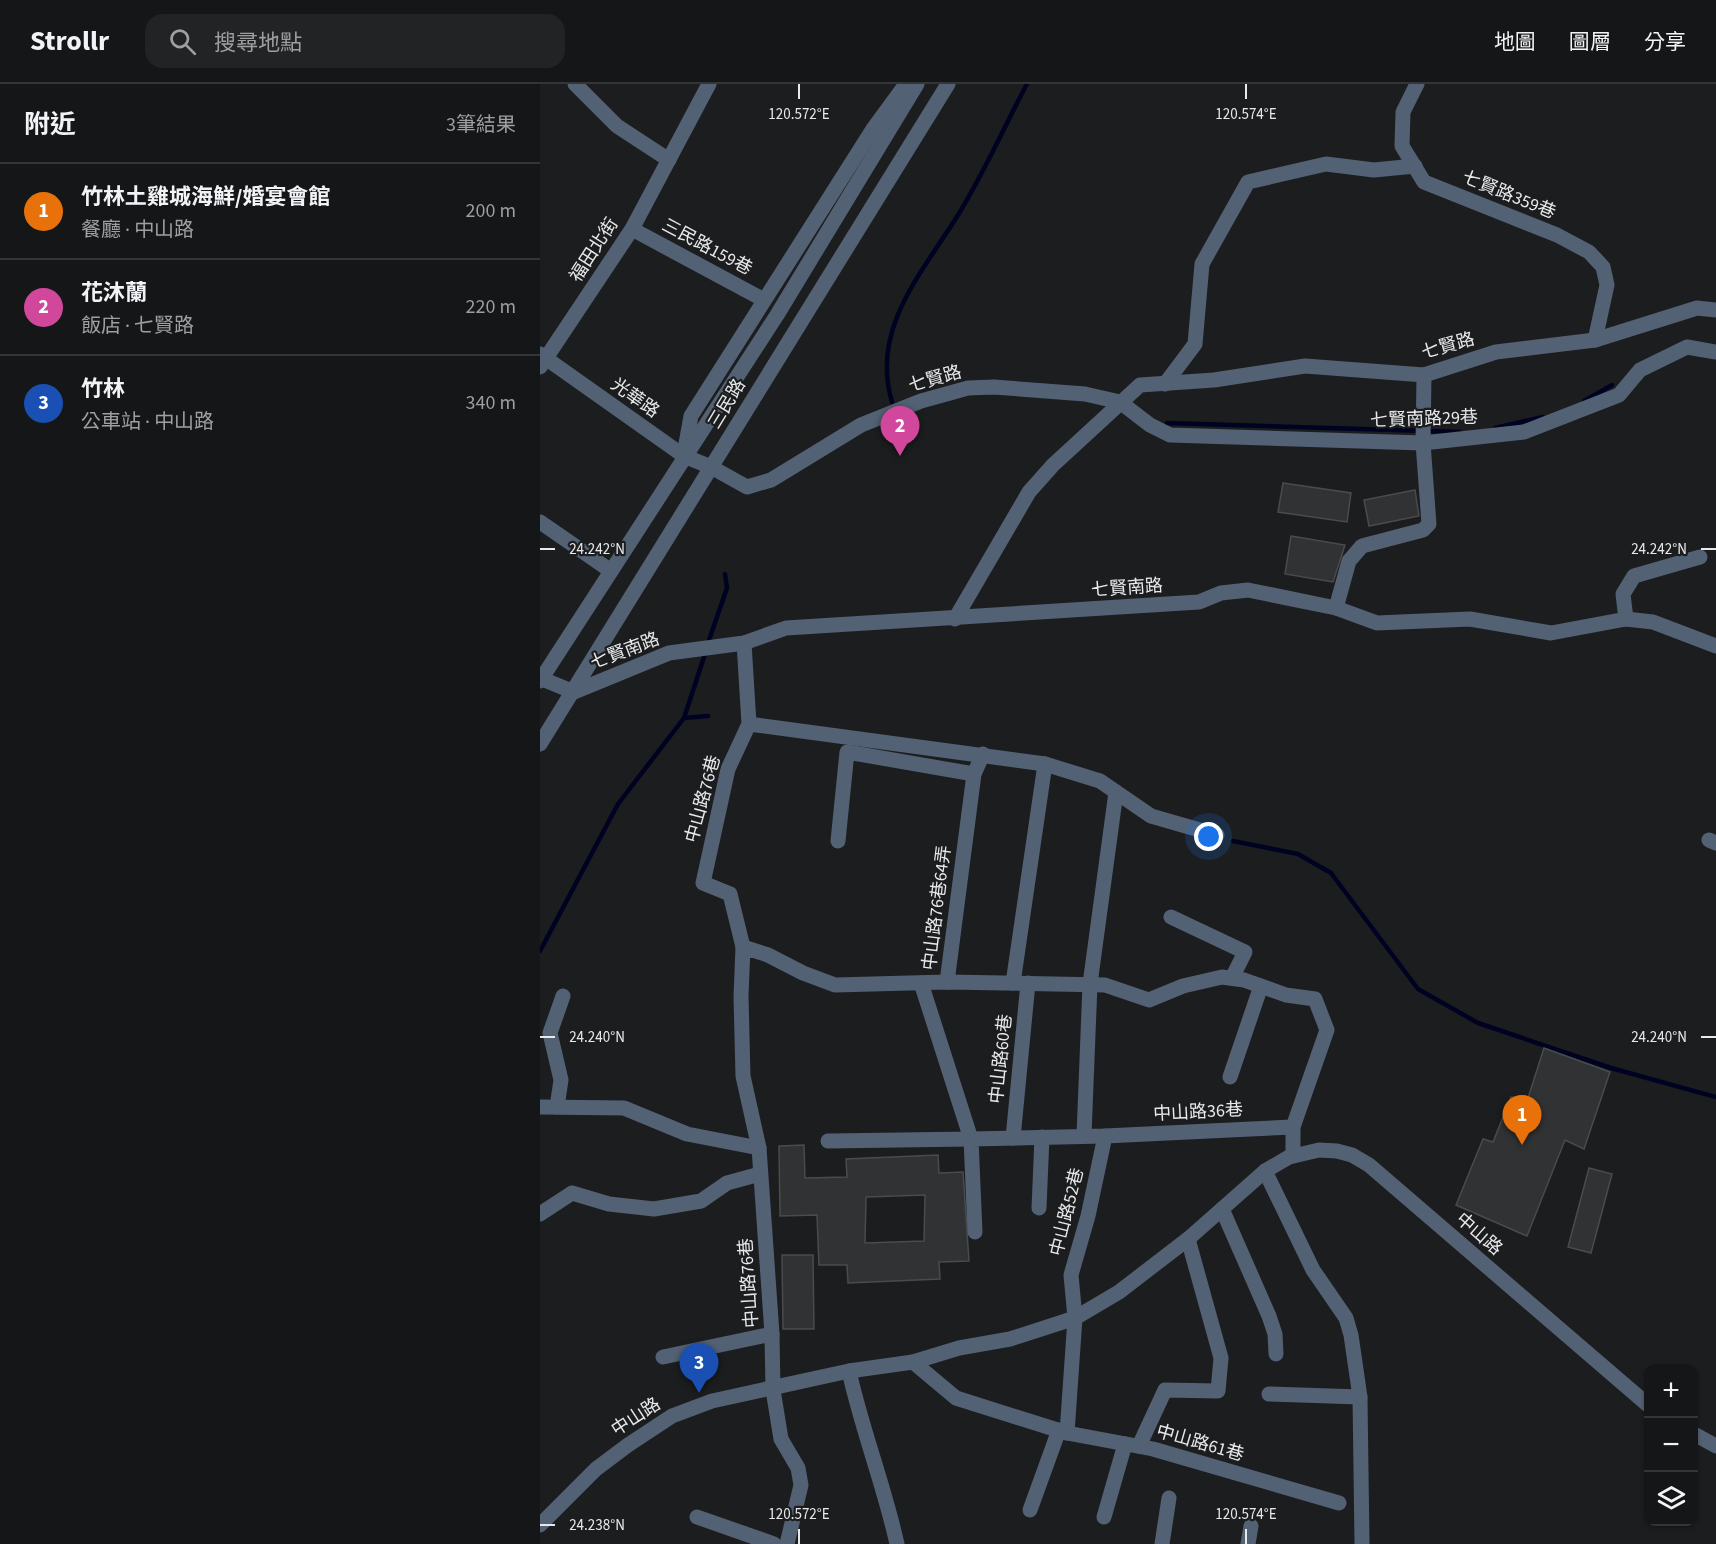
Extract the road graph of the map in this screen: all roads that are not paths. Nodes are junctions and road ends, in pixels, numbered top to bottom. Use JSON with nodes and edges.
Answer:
{"nodes":[{"id":1,"x":574,"y":84,"type":"edge"},
{"id":2,"x":709,"y":84,"type":"edge"},
{"id":3,"x":906,"y":84,"type":"edge"},
{"id":4,"x":918,"y":84,"type":"edge"},
{"id":5,"x":948,"y":84,"type":"edge"},
{"id":6,"x":1417,"y":84,"type":"edge"},
{"id":7,"x":669,"y":160,"type":"junction"},
{"id":8,"x":1415,"y":166,"type":"junction"},
{"id":9,"x":632,"y":229,"type":"junction"},
{"id":10,"x":764,"y":300,"type":"junction"},
{"id":11,"x":1716,"y":310,"type":"edge"},
{"id":12,"x":1595,"y":340,"type":"junction"},
{"id":13,"x":1716,"y":352,"type":"edge"},
{"id":14,"x":542,"y":360,"type":"edge"},
{"id":15,"x":1424,"y":375,"type":"junction"},
{"id":16,"x":1165,"y":384,"type":"junction"},
{"id":17,"x":1120,"y":402,"type":"junction"},
{"id":18,"x":1423,"y":443,"type":"junction"},
{"id":19,"x":684,"y":456,"type":"junction"},
{"id":20,"x":711,"y":468,"type":"junction"},
{"id":21,"x":540,"y":522,"type":"edge"},
{"id":22,"x":1700,"y":557,"type":"dead end"},
{"id":23,"x":611,"y":572,"type":"junction"},
{"id":24,"x":1336,"y":608,"type":"junction"},
{"id":25,"x":955,"y":619,"type":"junction"},
{"id":26,"x":1626,"y":619,"type":"junction"},
{"id":27,"x":744,"y":643,"type":"junction"},
{"id":28,"x":1716,"y":646,"type":"edge"},
{"id":29,"x":541,"y":680,"type":"edge"},
{"id":30,"x":574,"y":692,"type":"junction"},
{"id":31,"x":748,"y":724,"type":"junction"},
{"id":32,"x":540,"y":744,"type":"edge"},
{"id":33,"x":983,"y":754,"type":"junction"},
{"id":34,"x":1045,"y":764,"type":"junction"},
{"id":35,"x":974,"y":774,"type":"junction"},
{"id":36,"x":1116,"y":792,"type":"junction"},
{"id":37,"x":1217,"y":836,"type":"dead end"},
{"id":38,"x":838,"y":841,"type":"dead end"},
{"id":39,"x":1171,"y":917,"type":"dead end"},
{"id":40,"x":743,"y":947,"type":"junction"},
{"id":41,"x":1232,"y":978,"type":"junction"},
{"id":42,"x":947,"y":982,"type":"junction"},
{"id":43,"x":921,"y":983,"type":"junction"},
{"id":44,"x":1020,"y":983,"type":"junction"},
{"id":45,"x":1090,"y":984,"type":"junction"},
{"id":46,"x":1261,"y":986,"type":"junction"},
{"id":47,"x":563,"y":996,"type":"dead end"},
{"id":48,"x":1230,"y":1077,"type":"dead end"},
{"id":49,"x":540,"y":1107,"type":"edge"},
{"id":50,"x":557,"y":1107,"type":"junction"},
{"id":51,"x":1293,"y":1127,"type":"junction"},
{"id":52,"x":1084,"y":1135,"type":"junction"},
{"id":53,"x":1105,"y":1136,"type":"junction"},
{"id":54,"x":1042,"y":1137,"type":"junction"},
{"id":55,"x":1013,"y":1138,"type":"junction"},
{"id":56,"x":971,"y":1139,"type":"junction"},
{"id":57,"x":828,"y":1141,"type":"dead end"},
{"id":58,"x":759,"y":1148,"type":"junction"},
{"id":59,"x":1293,"y":1156,"type":"junction"},
{"id":60,"x":1264,"y":1171,"type":"junction"},
{"id":61,"x":760,"y":1174,"type":"junction"},
{"id":62,"x":1040,"y":1208,"type":"dead end"},
{"id":63,"x":1222,"y":1209,"type":"junction"},
{"id":64,"x":540,"y":1214,"type":"edge"},
{"id":65,"x":975,"y":1232,"type":"dead end"},
{"id":66,"x":1188,"y":1239,"type":"junction"},
{"id":67,"x":1075,"y":1318,"type":"junction"},
{"id":68,"x":772,"y":1334,"type":"junction"},
{"id":69,"x":1276,"y":1354,"type":"dead end"},
{"id":70,"x":663,"y":1358,"type":"dead end"},
{"id":71,"x":913,"y":1362,"type":"junction"},
{"id":72,"x":849,"y":1371,"type":"junction"},
{"id":73,"x":773,"y":1390,"type":"junction"},
{"id":74,"x":1269,"y":1394,"type":"dead end"},
{"id":75,"x":1360,"y":1397,"type":"junction"},
{"id":76,"x":1644,"y":1402,"type":"edge"},
{"id":77,"x":1063,"y":1432,"type":"junction"},
{"id":78,"x":1698,"y":1436,"type":"edge"},
{"id":79,"x":1132,"y":1445,"type":"junction"},
{"id":80,"x":1716,"y":1446,"type":"edge"},
{"id":81,"x":1168,"y":1498,"type":"dead end"},
{"id":82,"x":1339,"y":1503,"type":"dead end"},
{"id":83,"x":1030,"y":1510,"type":"dead end"},
{"id":84,"x":697,"y":1517,"type":"dead end"},
{"id":85,"x":1104,"y":1517,"type":"dead end"},
{"id":86,"x":540,"y":1525,"type":"edge"},
{"id":87,"x":1251,"y":1526,"type":"dead end"},
{"id":88,"x":774,"y":1544,"type":"edge"},
{"id":89,"x":787,"y":1544,"type":"edge"},
{"id":90,"x":897,"y":1544,"type":"edge"},
{"id":91,"x":1162,"y":1544,"type":"edge"},
{"id":92,"x":1248,"y":1544,"type":"edge"},
{"id":93,"x":1362,"y":1544,"type":"edge"}],
"edges":[{"from":1,"to":7,"type":"street"},
{"from":2,"to":7,"type":"street","name":"福田北街"},
{"from":3,"to":10,"type":"street","name":"三民路"},
{"from":4,"to":19,"type":"street","name":"三民路"},
{"from":5,"to":20,"type":"street","name":"三民路"},
{"from":6,"to":8,"type":"street","name":"七賢路359巷"},
{"from":7,"to":9,"type":"street","name":"福田北街"},
{"from":8,"to":12,"type":"street","name":"七賢路359巷"},
{"from":8,"to":16,"type":"street"},
{"from":9,"to":10,"type":"street","name":"三民路159巷"},
{"from":9,"to":14,"type":"street","name":"福田北街"},
{"from":10,"to":19,"type":"street","name":"三民路"},
{"from":11,"to":12,"type":"street","name":"七賢路"},
{"from":12,"to":15,"type":"street","name":"七賢路"},
{"from":13,"to":18,"type":"street","name":"七賢南路29巷"},
{"from":14,"to":19,"type":"street","name":"光華路"},
{"from":15,"to":16,"type":"street","name":"七賢路"},
{"from":15,"to":18,"type":"street"},
{"from":16,"to":17,"type":"street","name":"七賢路"},
{"from":17,"to":18,"type":"street","name":"七賢南路29巷"},
{"from":17,"to":20,"type":"street","name":"七賢路"},
{"from":17,"to":25,"type":"street","name":"七賢路"},
{"from":18,"to":24,"type":"street"},
{"from":19,"to":20,"type":"street","name":"光華路"},
{"from":19,"to":23,"type":"street","name":"三民路"},
{"from":20,"to":30,"type":"street","name":"三民路"},
{"from":21,"to":23,"type":"street"},
{"from":22,"to":26,"type":"street"},
{"from":23,"to":29,"type":"street","name":"三民路"},
{"from":24,"to":25,"type":"street","name":"七賢南路"},
{"from":24,"to":26,"type":"street","name":"七賢南路"},
{"from":25,"to":27,"type":"street","name":"七賢南路"},
{"from":26,"to":28,"type":"street","name":"七賢南路"},
{"from":27,"to":30,"type":"street","name":"七賢南路"},
{"from":27,"to":31,"type":"street","name":"中山路76巷"},
{"from":29,"to":30,"type":"street"},
{"from":30,"to":32,"type":"street","name":"三民路"},
{"from":31,"to":33,"type":"street"},
{"from":31,"to":40,"type":"street","name":"中山路76巷"},
{"from":33,"to":34,"type":"street"},
{"from":33,"to":35,"type":"street","name":"中山路76巷64弄"},
{"from":34,"to":36,"type":"street"},
{"from":34,"to":44,"type":"street"},
{"from":35,"to":38,"type":"street"},
{"from":35,"to":42,"type":"street","name":"中山路76巷64弄"},
{"from":36,"to":37,"type":"street"},
{"from":36,"to":45,"type":"street"},
{"from":39,"to":41,"type":"street"},
{"from":40,"to":43,"type":"street"},
{"from":40,"to":58,"type":"street","name":"中山路76巷"},
{"from":41,"to":45,"type":"street","name":"中山路76巷64弄"},
{"from":41,"to":46,"type":"street"},
{"from":42,"to":43,"type":"street"},
{"from":42,"to":44,"type":"street","name":"中山路76巷64弄"},
{"from":43,"to":56,"type":"street"},
{"from":44,"to":45,"type":"street","name":"中山路76巷64弄"},
{"from":44,"to":55,"type":"street","name":"中山路60巷"},
{"from":45,"to":52,"type":"street"},
{"from":46,"to":48,"type":"street","name":"中山路36巷"},
{"from":46,"to":51,"type":"street"},
{"from":47,"to":50,"type":"street"},
{"from":49,"to":50,"type":"street"},
{"from":50,"to":58,"type":"street"},
{"from":51,"to":53,"type":"street","name":"中山路36巷"},
{"from":51,"to":59,"type":"street"},
{"from":52,"to":53,"type":"street"},
{"from":52,"to":54,"type":"street"},
{"from":53,"to":67,"type":"street","name":"中山路52巷"},
{"from":54,"to":55,"type":"street"},
{"from":54,"to":62,"type":"street"},
{"from":55,"to":56,"type":"street"},
{"from":56,"to":57,"type":"street"},
{"from":56,"to":65,"type":"street"},
{"from":58,"to":61,"type":"street","name":"中山路76巷"},
{"from":59,"to":60,"type":"street","name":"中山路"},
{"from":59,"to":76,"type":"street","name":"中山路"},
{"from":60,"to":63,"type":"street","name":"中山路"},
{"from":60,"to":75,"type":"street"},
{"from":61,"to":64,"type":"street"},
{"from":61,"to":68,"type":"street","name":"中山路76巷"},
{"from":63,"to":66,"type":"street","name":"中山路"},
{"from":63,"to":69,"type":"street"},
{"from":66,"to":67,"type":"street","name":"中山路"},
{"from":66,"to":79,"type":"street","name":"中山路61巷"},
{"from":67,"to":71,"type":"street","name":"中山路"},
{"from":67,"to":77,"type":"street"},
{"from":68,"to":70,"type":"street"},
{"from":68,"to":73,"type":"street","name":"中山路76巷"},
{"from":71,"to":72,"type":"street","name":"中山路"},
{"from":71,"to":77,"type":"street"},
{"from":72,"to":73,"type":"street","name":"中山路"},
{"from":72,"to":90,"type":"street"},
{"from":73,"to":86,"type":"street","name":"中山路"},
{"from":73,"to":89,"type":"street","name":"中山路76巷"},
{"from":74,"to":75,"type":"street"},
{"from":75,"to":93,"type":"street"},
{"from":77,"to":79,"type":"street"},
{"from":77,"to":83,"type":"street"},
{"from":78,"to":80,"type":"street"},
{"from":79,"to":82,"type":"street","name":"中山路61巷"},
{"from":79,"to":85,"type":"street"},
{"from":81,"to":91,"type":"street"},
{"from":84,"to":88,"type":"street"},
{"from":87,"to":92,"type":"street"}]}
